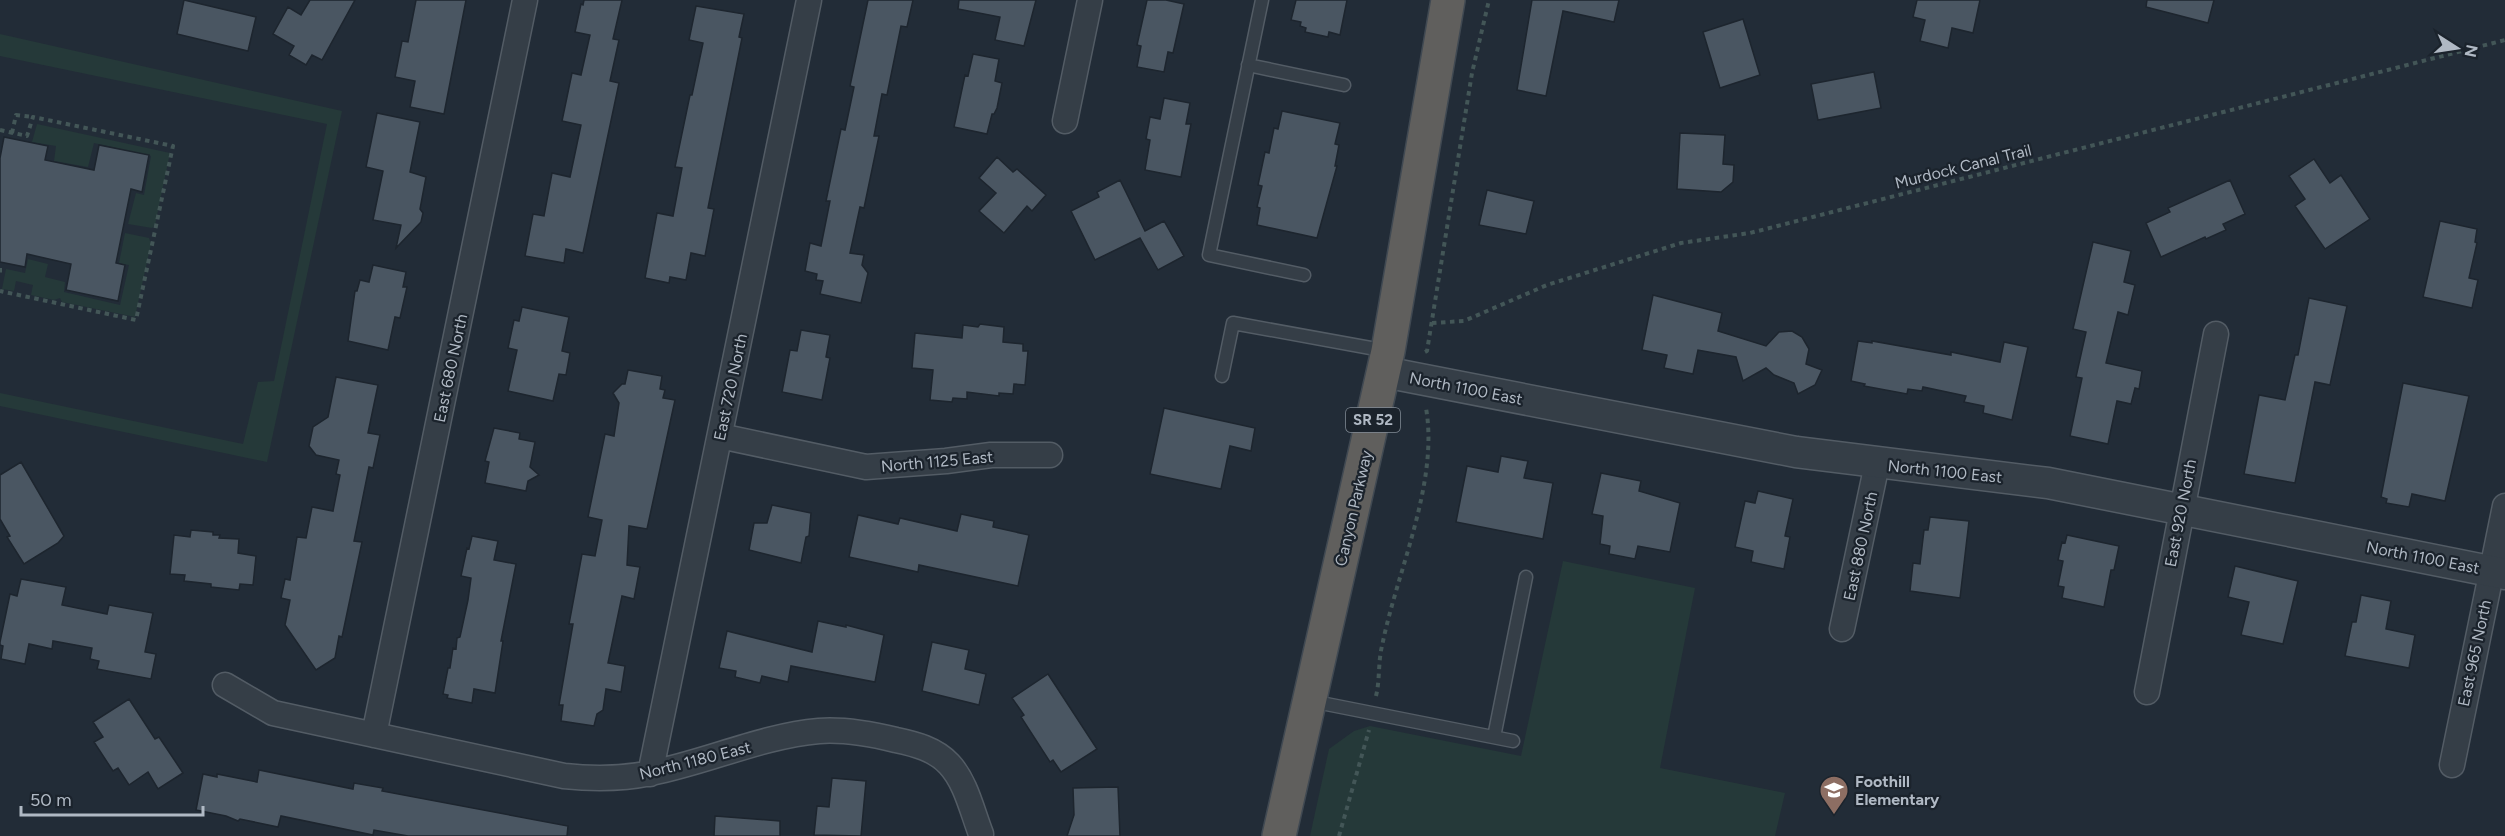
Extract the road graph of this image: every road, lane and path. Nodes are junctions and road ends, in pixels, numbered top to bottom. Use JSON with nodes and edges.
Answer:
{"nodes":[{"id":1,"x":525,"y":0,"type":"edge"},
{"id":2,"x":809,"y":0,"type":"edge"},
{"id":3,"x":1090,"y":0,"type":"edge"},
{"id":4,"x":1262,"y":0,"type":"edge"},
{"id":5,"x":1448,"y":0,"type":"edge"},
{"id":6,"x":1490,"y":0,"type":"edge"},
{"id":7,"x":2505,"y":40,"type":"edge"},
{"id":8,"x":1248,"y":65,"type":"junction"},
{"id":9,"x":1344,"y":86,"type":"dead end"},
{"id":10,"x":33,"y":117,"type":"junction"},
{"id":11,"x":1065,"y":121,"type":"dead end"},
{"id":12,"x":0,"y":130,"type":"edge"},
{"id":13,"x":12,"y":133,"type":"junction"},
{"id":14,"x":0,"y":268,"type":"edge"},
{"id":15,"x":1304,"y":275,"type":"dead end"},
{"id":16,"x":0,"y":276,"type":"edge"},
{"id":17,"x":0,"y":291,"type":"edge"},
{"id":18,"x":1431,"y":323,"type":"junction"},
{"id":19,"x":2216,"y":334,"type":"dead end"},
{"id":20,"x":1425,"y":352,"type":"dead end"},
{"id":21,"x":1386,"y":361,"type":"junction"},
{"id":22,"x":1222,"y":376,"type":"dead end"},
{"id":23,"x":1426,"y":411,"type":"dead end"},
{"id":24,"x":720,"y":436,"type":"junction"},
{"id":25,"x":1050,"y":455,"type":"dead end"},
{"id":26,"x":1877,"y":464,"type":"junction"},
{"id":27,"x":2505,"y":506,"type":"edge"},
{"id":28,"x":2181,"y":508,"type":"junction"},
{"id":29,"x":2498,"y":573,"type":"edge"},
{"id":30,"x":1526,"y":577,"type":"dead end"},
{"id":31,"x":1842,"y":629,"type":"dead end"},
{"id":32,"x":225,"y":685,"type":"dead end"},
{"id":33,"x":2146,"y":692,"type":"dead end"},
{"id":34,"x":1310,"y":701,"type":"junction"},
{"id":35,"x":1372,"y":713,"type":"junction"},
{"id":36,"x":374,"y":735,"type":"junction"},
{"id":37,"x":1494,"y":737,"type":"junction"},
{"id":38,"x":1513,"y":741,"type":"dead end"},
{"id":39,"x":2452,"y":765,"type":"dead end"},
{"id":40,"x":650,"y":774,"type":"junction"},
{"id":41,"x":981,"y":834,"type":"dead end"},
{"id":42,"x":1279,"y":836,"type":"edge"},
{"id":43,"x":1339,"y":836,"type":"edge"}],
"edges":[{"from":1,"to":36,"type":"street","name":"East 680 North"},
{"from":2,"to":24,"type":"street","name":"East 720 North"},
{"from":3,"to":11,"type":"street"},
{"from":4,"to":8,"type":"lane"},
{"from":5,"to":21,"type":"highway","name":"Canyon Parkway","number":"SR 52"},
{"from":6,"to":18,"type":"path"},
{"from":7,"to":18,"type":"path","name":"Murdock Canal Trail"},
{"from":8,"to":9,"type":"lane"},
{"from":8,"to":15,"type":"lane"},
{"from":10,"to":13,"type":"path"},
{"from":10,"to":13,"type":"path"},
{"from":10,"to":17,"type":"path"},
{"from":12,"to":13,"type":"path"},
{"from":14,"to":16,"type":"path"},
{"from":18,"to":20,"type":"path"},
{"from":19,"to":28,"type":"street","name":"East 920 North"},
{"from":21,"to":22,"type":"lane"},
{"from":21,"to":26,"type":"street","name":"North 1100 East"},
{"from":21,"to":34,"type":"highway","name":"Canyon Parkway","number":"SR 52"},
{"from":23,"to":35,"type":"path"},
{"from":24,"to":25,"type":"street","name":"North 1125 East"},
{"from":24,"to":40,"type":"street","name":"East 720 North"},
{"from":26,"to":28,"type":"street","name":"North 1100 East"},
{"from":26,"to":31,"type":"street","name":"East 880 North"},
{"from":27,"to":29,"type":"street","name":"East 965 North"},
{"from":28,"to":29,"type":"street","name":"North 1100 East"},
{"from":28,"to":33,"type":"street","name":"East 920 North"},
{"from":29,"to":39,"type":"street","name":"East 965 North"},
{"from":30,"to":37,"type":"lane"},
{"from":32,"to":36,"type":"street","name":"North 1180 East"},
{"from":34,"to":35,"type":"lane"},
{"from":34,"to":42,"type":"highway","name":"Canyon Parkway","number":"SR 52"},
{"from":35,"to":37,"type":"lane"},
{"from":35,"to":43,"type":"path"},
{"from":36,"to":40,"type":"street","name":"North 1180 East"},
{"from":37,"to":38,"type":"lane"},
{"from":40,"to":41,"type":"street","name":"North 1180 East"}]}
